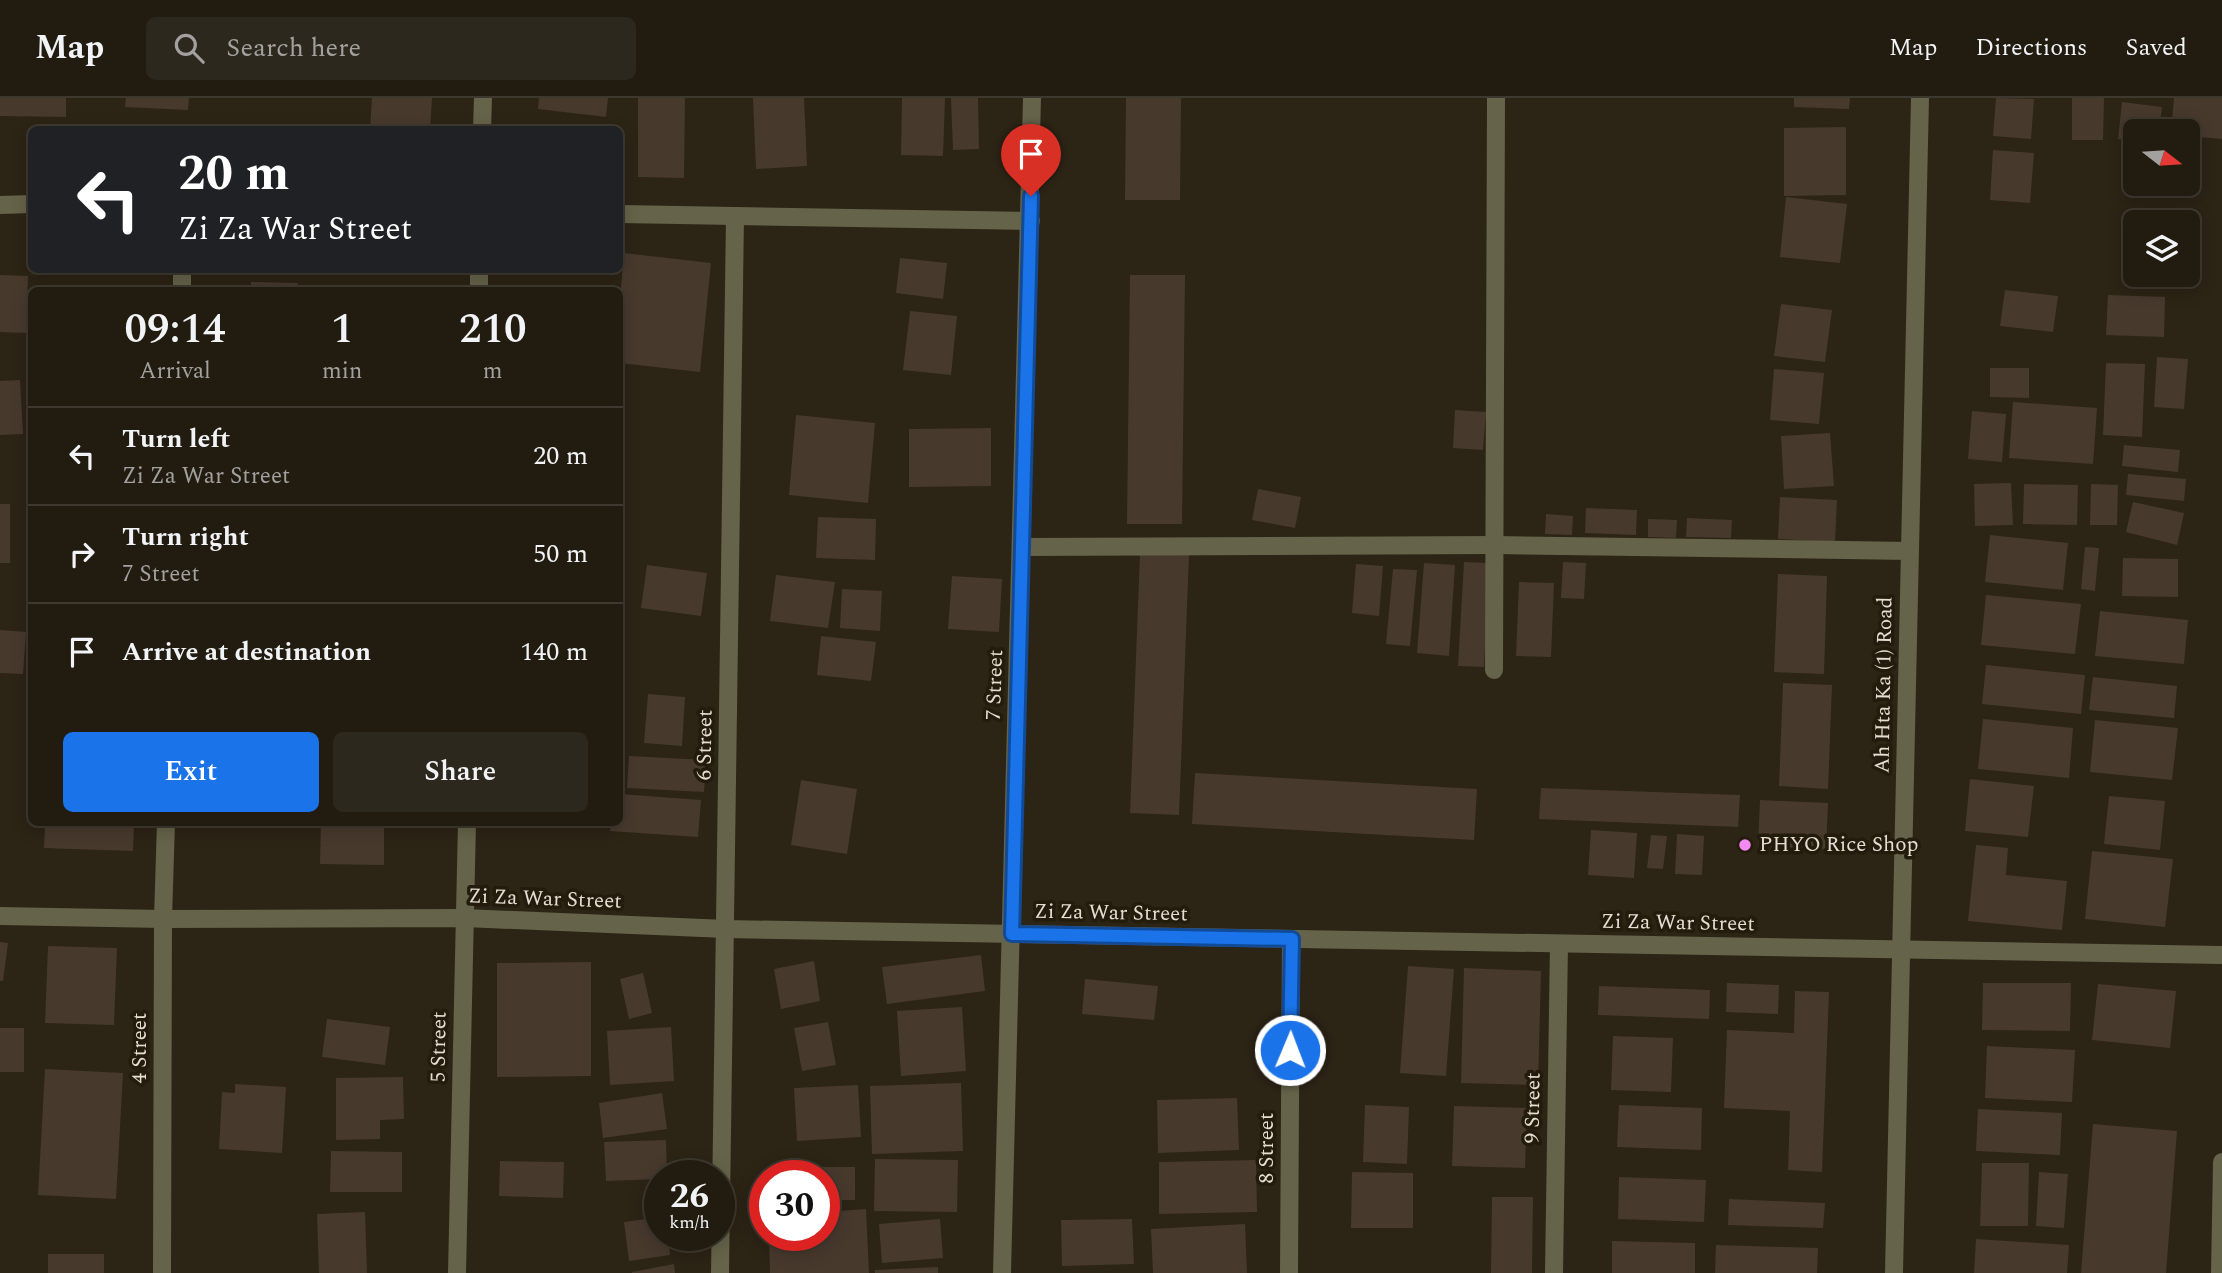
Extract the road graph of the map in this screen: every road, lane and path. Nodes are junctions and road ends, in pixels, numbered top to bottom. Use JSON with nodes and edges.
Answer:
{"nodes":[{"id":1,"x":483,"y":98,"type":"edge"},
{"id":2,"x":1032,"y":98,"type":"edge"},
{"id":3,"x":1496,"y":98,"type":"edge"},
{"id":4,"x":1920,"y":98,"type":"edge"},
{"id":5,"x":482,"y":126,"type":"edge"},
{"id":6,"x":28,"y":204,"type":"edge"},
{"id":7,"x":0,"y":205,"type":"edge"},
{"id":8,"x":623,"y":214,"type":"edge"},
{"id":9,"x":735,"y":217,"type":"junction"},
{"id":10,"x":1031,"y":221,"type":"junction"},
{"id":11,"x":1496,"y":545,"type":"junction"},
{"id":12,"x":1021,"y":547,"type":"junction"},
{"id":13,"x":1910,"y":551,"type":"junction"},
{"id":14,"x":1494,"y":670,"type":"dead end"},
{"id":15,"x":166,"y":826,"type":"edge"},
{"id":16,"x":467,"y":826,"type":"edge"},
{"id":17,"x":0,"y":916,"type":"edge"},
{"id":18,"x":464,"y":918,"type":"junction"},
{"id":19,"x":163,"y":919,"type":"junction"},
{"id":20,"x":726,"y":929,"type":"junction"},
{"id":21,"x":1012,"y":934,"type":"junction"},
{"id":22,"x":1292,"y":939,"type":"junction"},
{"id":23,"x":1559,"y":944,"type":"junction"},
{"id":24,"x":1902,"y":949,"type":"junction"},
{"id":25,"x":2222,"y":955,"type":"edge"},
{"id":26,"x":2222,"y":1162,"type":"edge"},
{"id":27,"x":162,"y":1273,"type":"edge"},
{"id":28,"x":457,"y":1273,"type":"edge"},
{"id":29,"x":720,"y":1273,"type":"edge"},
{"id":30,"x":1002,"y":1273,"type":"edge"},
{"id":31,"x":1289,"y":1273,"type":"edge"},
{"id":32,"x":1553,"y":1273,"type":"edge"},
{"id":33,"x":1894,"y":1273,"type":"edge"},
{"id":34,"x":2220,"y":1273,"type":"edge"}],
"edges":[{"from":1,"to":5,"type":"street"},
{"from":2,"to":10,"type":"street","name":"7 Street"},
{"from":3,"to":11,"type":"street"},
{"from":4,"to":13,"type":"street","name":"Ah Hta Ka (1) Road"},
{"from":6,"to":7,"type":"street"},
{"from":8,"to":9,"type":"street"},
{"from":9,"to":10,"type":"street"},
{"from":9,"to":20,"type":"street","name":"6 Street"},
{"from":10,"to":12,"type":"street","name":"7 Street"},
{"from":11,"to":12,"type":"street"},
{"from":11,"to":13,"type":"street"},
{"from":11,"to":14,"type":"street"},
{"from":12,"to":21,"type":"street","name":"7 Street"},
{"from":13,"to":24,"type":"street","name":"Ah Hta Ka (1) Road"},
{"from":15,"to":19,"type":"street","name":"4 Street"},
{"from":16,"to":18,"type":"street","name":"5 Street"},
{"from":17,"to":19,"type":"street","name":"Zi Za War Street"},
{"from":18,"to":19,"type":"street","name":"Zi Za War Street"},
{"from":18,"to":20,"type":"street","name":"Zi Za War Street"},
{"from":18,"to":28,"type":"street","name":"5 Street"},
{"from":19,"to":27,"type":"street","name":"4 Street"},
{"from":20,"to":21,"type":"street","name":"Zi Za War Street"},
{"from":20,"to":29,"type":"street","name":"6 Street"},
{"from":21,"to":22,"type":"street","name":"Zi Za War Street"},
{"from":21,"to":30,"type":"street","name":"7 Street"},
{"from":22,"to":23,"type":"street","name":"Zi Za War Street"},
{"from":22,"to":31,"type":"street","name":"8 Street"},
{"from":23,"to":24,"type":"street","name":"Zi Za War Street"},
{"from":23,"to":32,"type":"street","name":"9 Street"},
{"from":24,"to":25,"type":"street","name":"Zi Za War Street"},
{"from":24,"to":33,"type":"street","name":"Ah Hta Ka (1) Road"},
{"from":26,"to":34,"type":"street"}]}
